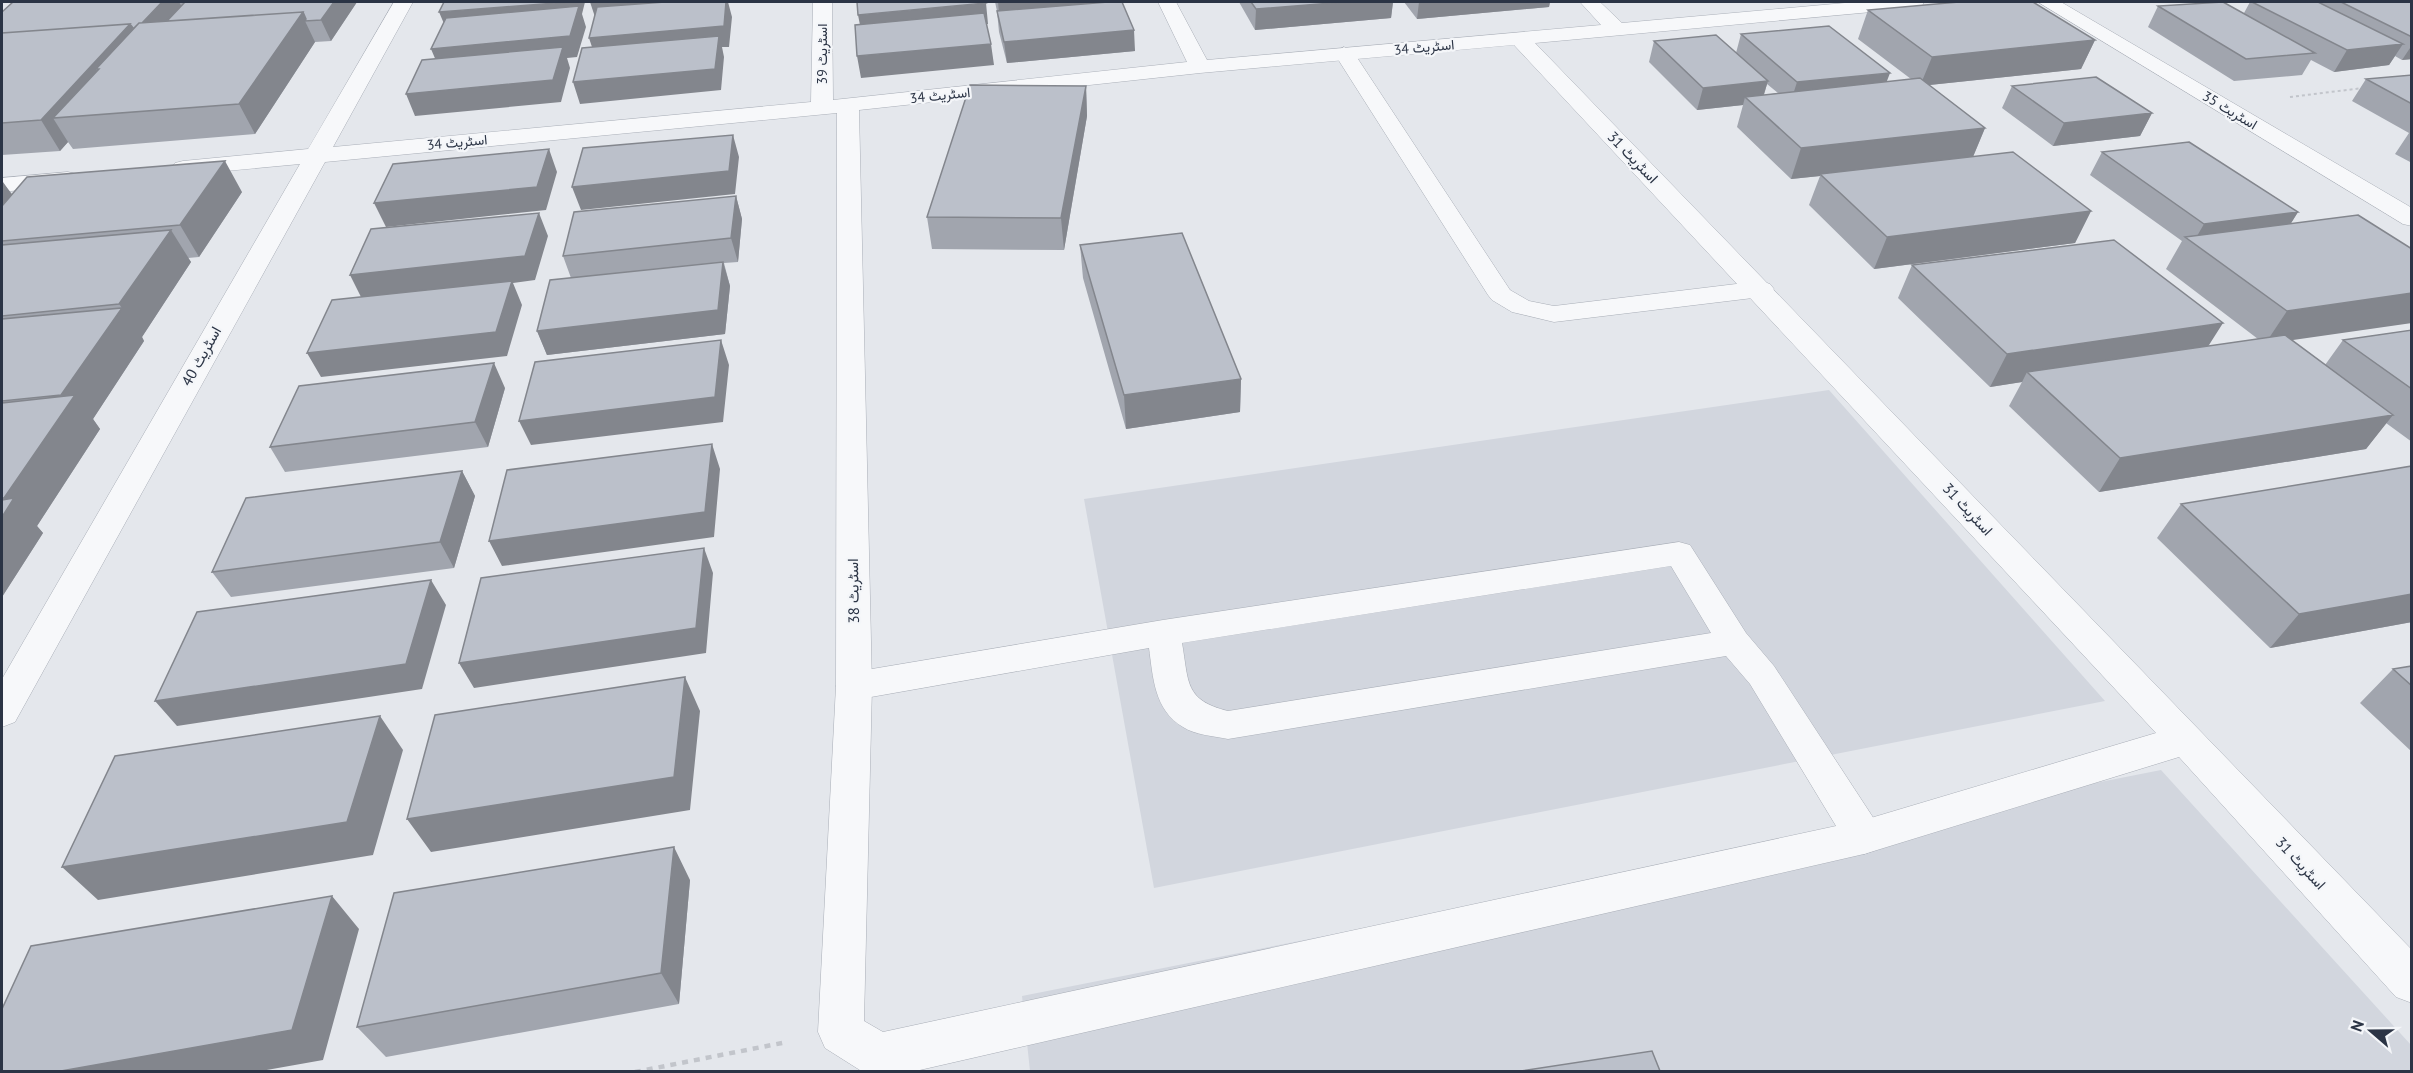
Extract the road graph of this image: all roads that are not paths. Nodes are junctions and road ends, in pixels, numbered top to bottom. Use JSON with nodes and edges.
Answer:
{"nodes":[{"id":1,"x":403,"y":2,"type":"edge"},
{"id":2,"x":822,"y":2,"type":"edge"},
{"id":3,"x":1167,"y":2,"type":"edge"},
{"id":4,"x":1589,"y":2,"type":"edge"},
{"id":5,"x":1915,"y":2,"type":"edge"},
{"id":6,"x":2048,"y":2,"type":"edge"},
{"id":7,"x":1616,"y":28,"type":"junction"},
{"id":8,"x":1520,"y":39,"type":"junction"},
{"id":9,"x":1344,"y":54,"type":"junction"},
{"id":10,"x":1200,"y":67,"type":"junction"},
{"id":11,"x":835,"y":106,"type":"junction"},
{"id":12,"x":314,"y":156,"type":"junction"},
{"id":13,"x":164,"y":170,"type":"edge"},
{"id":14,"x":94,"y":176,"type":"edge"},
{"id":15,"x":2,"y":185,"type":"edge"},
{"id":16,"x":2412,"y":219,"type":"edge"},
{"id":17,"x":1761,"y":289,"type":"junction"},
{"id":18,"x":1163,"y":633,"type":"junction"},
{"id":19,"x":1734,"y":642,"type":"junction"},
{"id":20,"x":854,"y":686,"type":"junction"},
{"id":21,"x":2,"y":711,"type":"edge"},
{"id":22,"x":2186,"y":739,"type":"junction"},
{"id":23,"x":1864,"y":837,"type":"junction"},
{"id":24,"x":2412,"y":982,"type":"edge"},
{"id":25,"x":884,"y":1064,"type":"edge"}],
"edges":[{"from":1,"to":12,"type":"street","name":"اسٹریٹ 40"},
{"from":2,"to":11,"type":"street","name":"اسٹریٹ 39"},
{"from":3,"to":10,"type":"street"},
{"from":4,"to":7,"type":"street"},
{"from":5,"to":7,"type":"street","name":"اسٹریٹ 34"},
{"from":6,"to":16,"type":"street","name":"اسٹریٹ 35"},
{"from":7,"to":8,"type":"street","name":"اسٹریٹ 34"},
{"from":8,"to":9,"type":"street","name":"اسٹریٹ 34"},
{"from":8,"to":17,"type":"street","name":"اسٹریٹ 31"},
{"from":9,"to":10,"type":"street","name":"اسٹریٹ 34"},
{"from":9,"to":17,"type":"lane"},
{"from":10,"to":11,"type":"street","name":"اسٹریٹ 34"},
{"from":11,"to":12,"type":"street","name":"اسٹریٹ 34"},
{"from":11,"to":20,"type":"street","name":"اسٹریٹ 38"},
{"from":12,"to":13,"type":"street","name":"اسٹریٹ 34"},
{"from":12,"to":21,"type":"street","name":"اسٹریٹ 40"},
{"from":14,"to":15,"type":"street"},
{"from":17,"to":22,"type":"street","name":"اسٹریٹ 31"},
{"from":18,"to":19,"type":"lane"},
{"from":18,"to":19,"type":"lane"},
{"from":18,"to":20,"type":"lane"},
{"from":19,"to":23,"type":"lane"},
{"from":20,"to":25,"type":"street","name":"اسٹریٹ 38"},
{"from":22,"to":23,"type":"street"},
{"from":22,"to":24,"type":"street","name":"اسٹریٹ 31"},
{"from":23,"to":25,"type":"street"}]}
